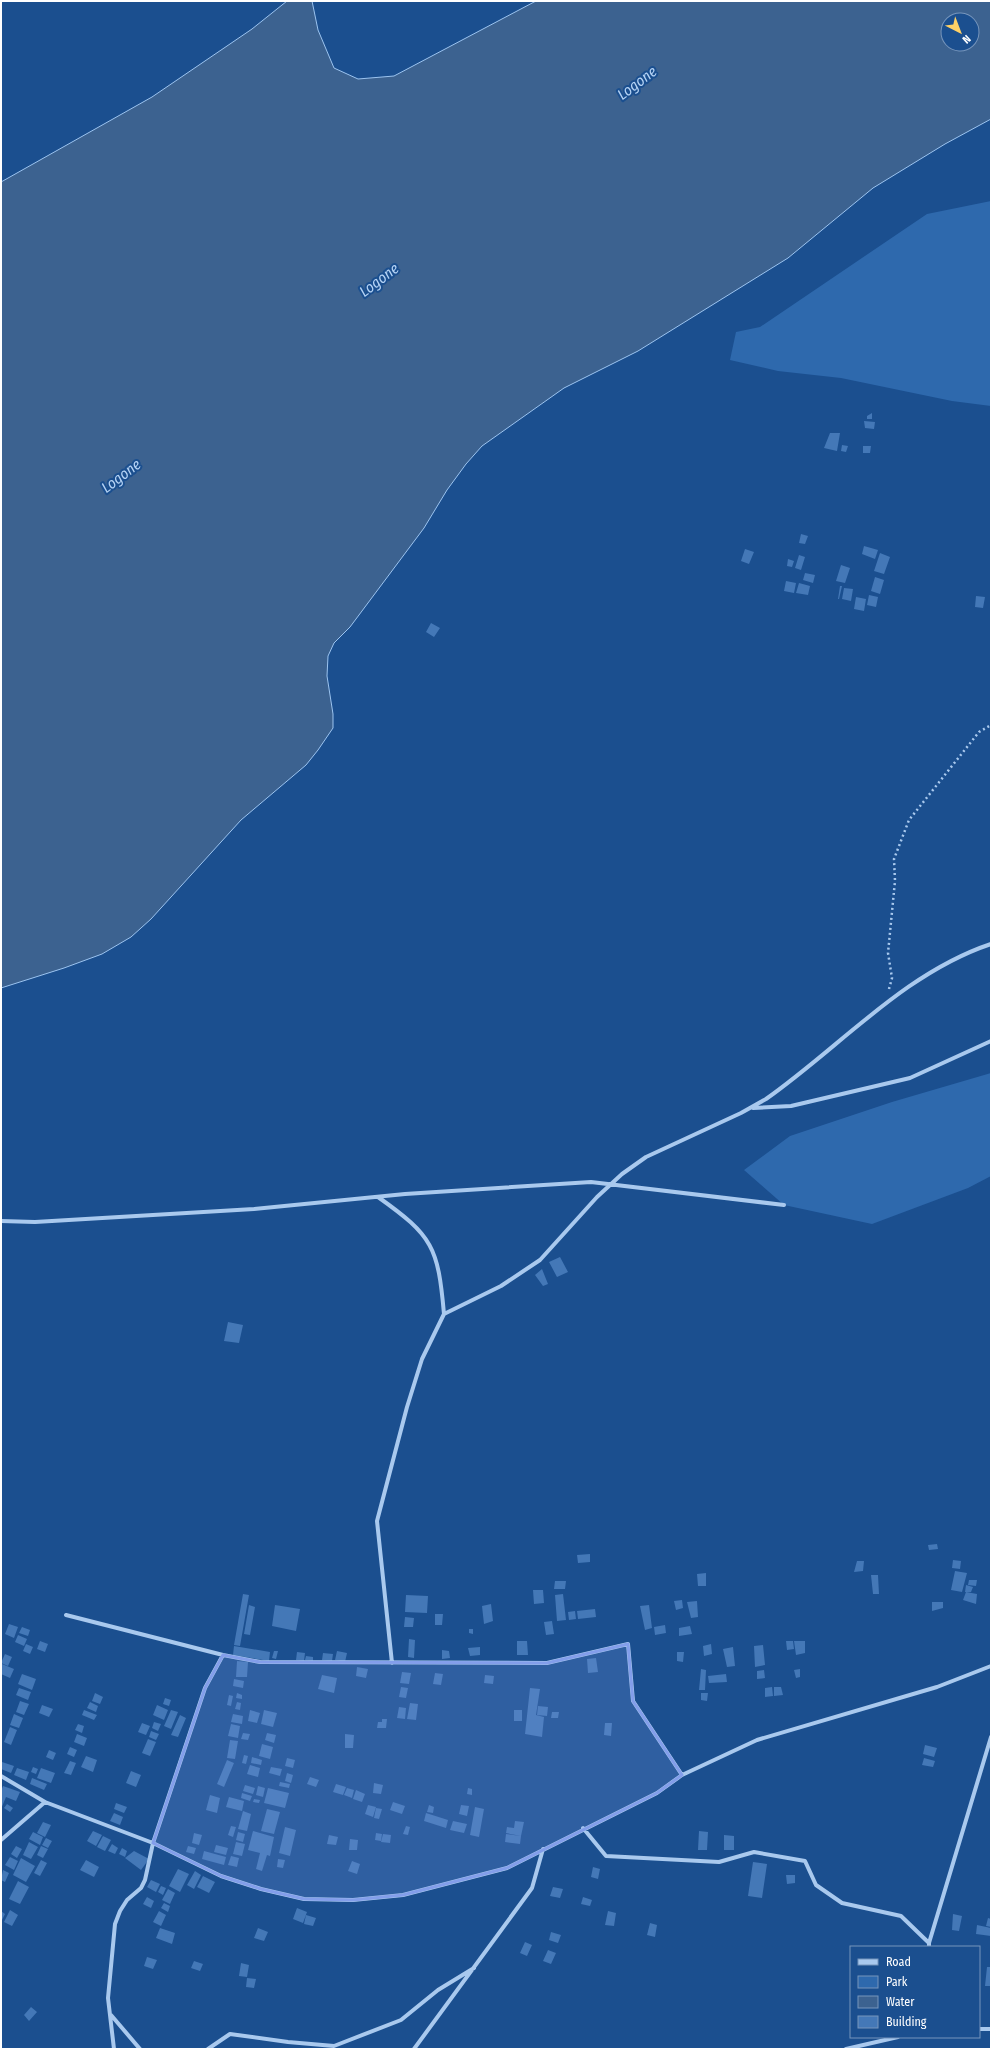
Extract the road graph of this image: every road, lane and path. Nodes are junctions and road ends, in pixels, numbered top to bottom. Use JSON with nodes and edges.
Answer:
{"nodes":[{"id":1,"x":991,"y":725,"type":"edge"},
{"id":2,"x":991,"y":944,"type":"edge"},
{"id":3,"x":883,"y":1007,"type":"junction"},
{"id":4,"x":991,"y":1041,"type":"edge"},
{"id":5,"x":752,"y":1108,"type":"junction"},
{"id":6,"x":611,"y":1184,"type":"junction"},
{"id":7,"x":378,"y":1197,"type":"junction"},
{"id":8,"x":784,"y":1205,"type":"dead end"},
{"id":9,"x":1,"y":1221,"type":"edge"},
{"id":10,"x":444,"y":1314,"type":"junction"},
{"id":11,"x":66,"y":1615,"type":"dead end"},
{"id":12,"x":223,"y":1655,"type":"junction"},
{"id":13,"x":392,"y":1663,"type":"junction"},
{"id":14,"x":991,"y":1666,"type":"edge"},
{"id":15,"x":991,"y":1737,"type":"edge"},
{"id":16,"x":682,"y":1775,"type":"junction"},
{"id":17,"x":1,"y":1776,"type":"edge"},
{"id":18,"x":45,"y":1802,"type":"junction"},
{"id":19,"x":583,"y":1828,"type":"junction"},
{"id":20,"x":1,"y":1840,"type":"edge"},
{"id":21,"x":153,"y":1843,"type":"junction"},
{"id":22,"x":543,"y":1849,"type":"junction"},
{"id":23,"x":929,"y":1945,"type":"edge"},
{"id":24,"x":474,"y":1968,"type":"junction"},
{"id":25,"x":111,"y":2015,"type":"junction"},
{"id":26,"x":991,"y":2029,"type":"edge"},
{"id":27,"x":980,"y":2030,"type":"edge"},
{"id":28,"x":894,"y":2038,"type":"edge"},
{"id":29,"x":114,"y":2049,"type":"edge"},
{"id":30,"x":140,"y":2049,"type":"edge"},
{"id":31,"x":208,"y":2049,"type":"edge"},
{"id":32,"x":414,"y":2049,"type":"edge"},
{"id":33,"x":846,"y":2049,"type":"edge"}],
"edges":[{"from":1,"to":3,"type":"path"},
{"from":2,"to":3,"type":"street"},
{"from":3,"to":5,"type":"street"},
{"from":4,"to":5,"type":"street"},
{"from":5,"to":6,"type":"street"},
{"from":6,"to":7,"type":"street"},
{"from":6,"to":8,"type":"street"},
{"from":6,"to":10,"type":"street"},
{"from":7,"to":9,"type":"street"},
{"from":7,"to":10,"type":"street"},
{"from":10,"to":13,"type":"street"},
{"from":11,"to":12,"type":"street"},
{"from":12,"to":13,"type":"street"},
{"from":12,"to":21,"type":"street"},
{"from":13,"to":16,"type":"street"},
{"from":14,"to":16,"type":"street"},
{"from":15,"to":23,"type":"street"},
{"from":16,"to":19,"type":"street"},
{"from":17,"to":18,"type":"street"},
{"from":18,"to":20,"type":"street"},
{"from":18,"to":21,"type":"street"},
{"from":19,"to":22,"type":"street"},
{"from":19,"to":23,"type":"street"},
{"from":21,"to":22,"type":"street"},
{"from":21,"to":25,"type":"street"},
{"from":22,"to":24,"type":"street"},
{"from":24,"to":31,"type":"street"},
{"from":24,"to":32,"type":"street"},
{"from":25,"to":29,"type":"street"},
{"from":25,"to":30,"type":"street"},
{"from":26,"to":27,"type":"street"},
{"from":28,"to":33,"type":"street"}]}
